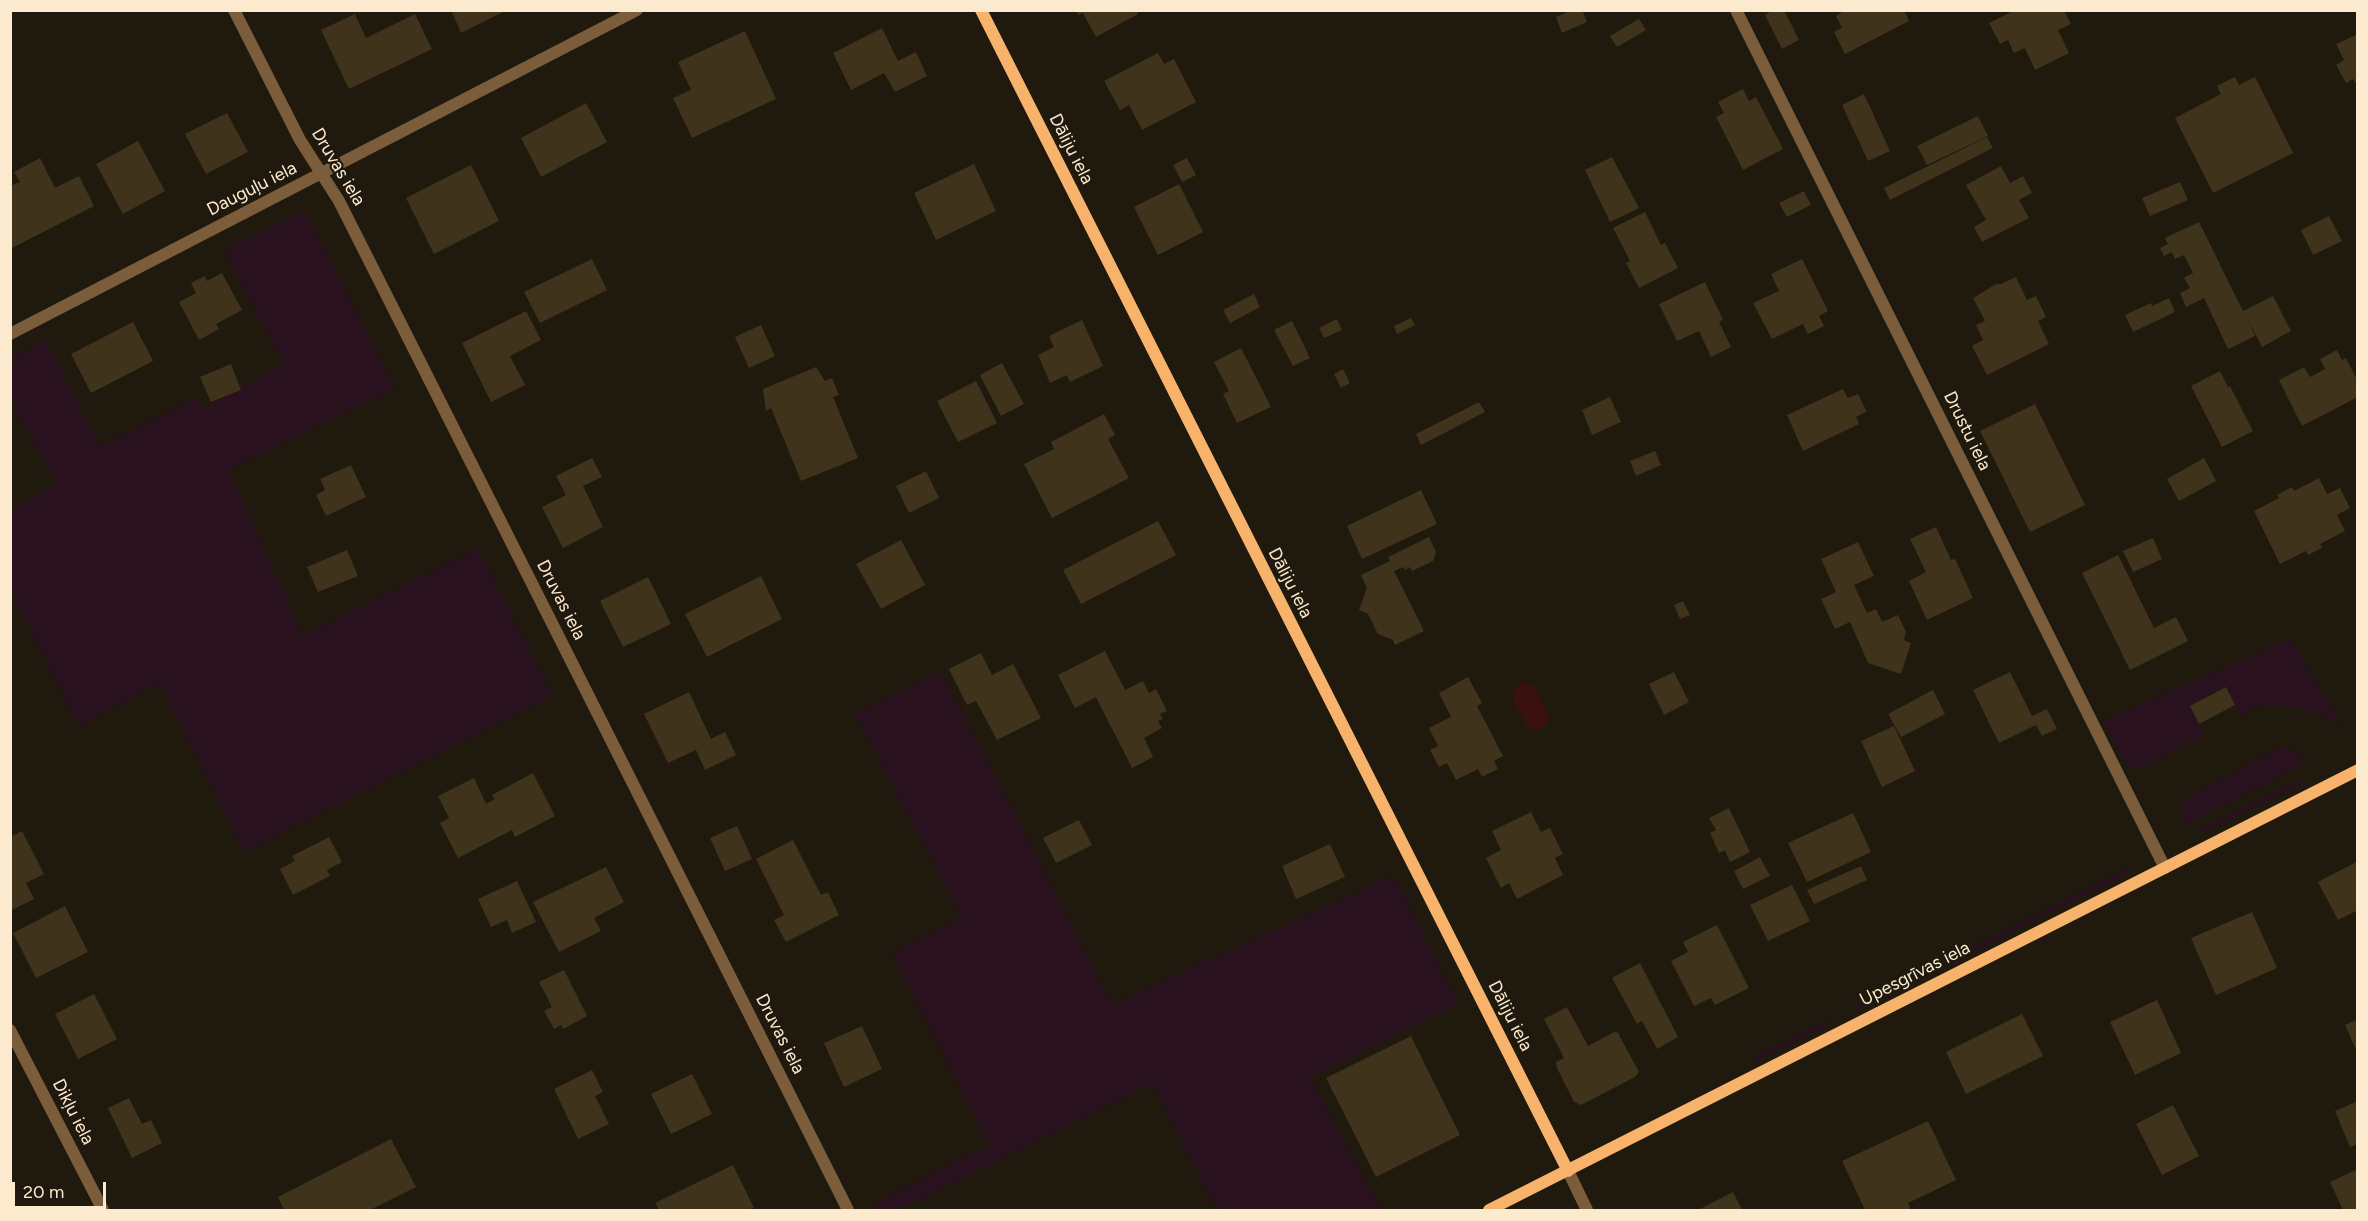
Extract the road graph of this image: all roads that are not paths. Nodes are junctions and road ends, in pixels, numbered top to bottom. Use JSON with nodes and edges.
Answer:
{"nodes":[{"id":1,"x":234,"y":10,"type":"edge"},
{"id":2,"x":637,"y":10,"type":"edge"},
{"id":3,"x":981,"y":10,"type":"edge"},
{"id":4,"x":1736,"y":10,"type":"edge"},
{"id":5,"x":322,"y":173,"type":"junction"},
{"id":6,"x":10,"y":334,"type":"edge"},
{"id":7,"x":2358,"y":770,"type":"edge"},
{"id":8,"x":2165,"y":868,"type":"junction"},
{"id":9,"x":10,"y":1029,"type":"edge"},
{"id":10,"x":1568,"y":1171,"type":"junction"},
{"id":11,"x":104,"y":1210,"type":"edge"},
{"id":12,"x":848,"y":1210,"type":"edge"},
{"id":13,"x":1489,"y":1210,"type":"edge"},
{"id":14,"x":1587,"y":1210,"type":"edge"}],
"edges":[{"from":1,"to":5,"type":"street","name":"Druvas iela"},
{"from":2,"to":5,"type":"street","name":"Dauguļu iela"},
{"from":3,"to":10,"type":"street","name":"Dāliju iela"},
{"from":4,"to":8,"type":"street","name":"Drustu iela"},
{"from":5,"to":6,"type":"street","name":"Dauguļu iela"},
{"from":5,"to":12,"type":"street","name":"Druvas iela"},
{"from":7,"to":8,"type":"street","name":"Upesgrīvas iela"},
{"from":8,"to":10,"type":"street","name":"Upesgrīvas iela"},
{"from":9,"to":11,"type":"street","name":"Dikļu iela"},
{"from":10,"to":13,"type":"street","name":"Upesgrīvas iela"},
{"from":10,"to":14,"type":"street"}]}
